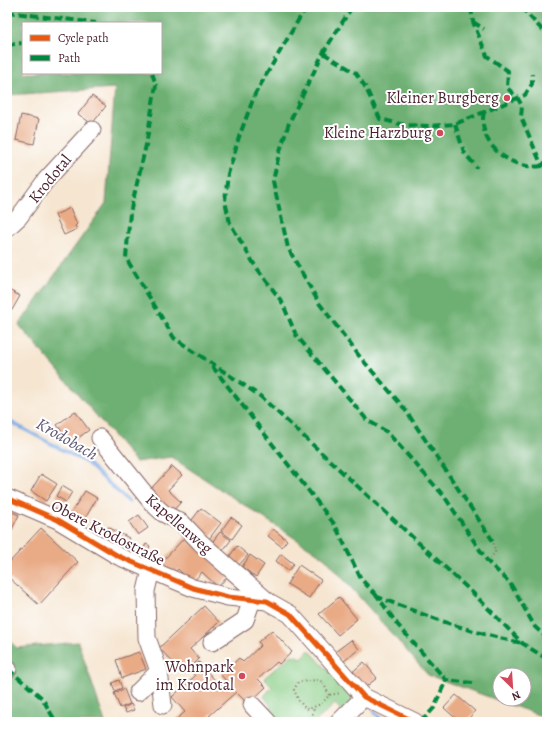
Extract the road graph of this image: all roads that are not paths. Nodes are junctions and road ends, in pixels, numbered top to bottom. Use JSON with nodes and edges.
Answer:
{"nodes":[{"id":1,"x":92,"y":130,"type":"dead end"},
{"id":2,"x":7,"y":228,"type":"edge"},
{"id":3,"x":100,"y":438,"type":"dead end"},
{"id":4,"x":7,"y":498,"type":"edge"},
{"id":5,"x":151,"y":570,"type":"junction"},
{"id":6,"x":259,"y":600,"type":"junction"},
{"id":7,"x":212,"y":642,"type":"dead end"},
{"id":8,"x":159,"y":671,"type":"junction"},
{"id":9,"x":138,"y":692,"type":"dead end"},
{"id":10,"x":364,"y":697,"type":"junction"},
{"id":11,"x":163,"y":705,"type":"dead end"},
{"id":12,"x":252,"y":705,"type":"dead end"},
{"id":13,"x":268,"y":722,"type":"edge"},
{"id":14,"x":339,"y":722,"type":"edge"},
{"id":15,"x":415,"y":722,"type":"edge"}],
"edges":[{"from":1,"to":2,"type":"street","name":"Krodotal"},
{"from":3,"to":6,"type":"street","name":"Kapellenweg"},
{"from":4,"to":5,"type":"street","name":"Obere Krodostraße"},
{"from":5,"to":6,"type":"street","name":"Obere Krodostraße"},
{"from":5,"to":8,"type":"street"},
{"from":6,"to":7,"type":"street"},
{"from":6,"to":10,"type":"street","name":"Obere Krodostraße"},
{"from":8,"to":9,"type":"street"},
{"from":8,"to":11,"type":"street"},
{"from":10,"to":14,"type":"street"},
{"from":10,"to":15,"type":"street","name":"Obere Krodostraße"},
{"from":12,"to":13,"type":"street"}]}
